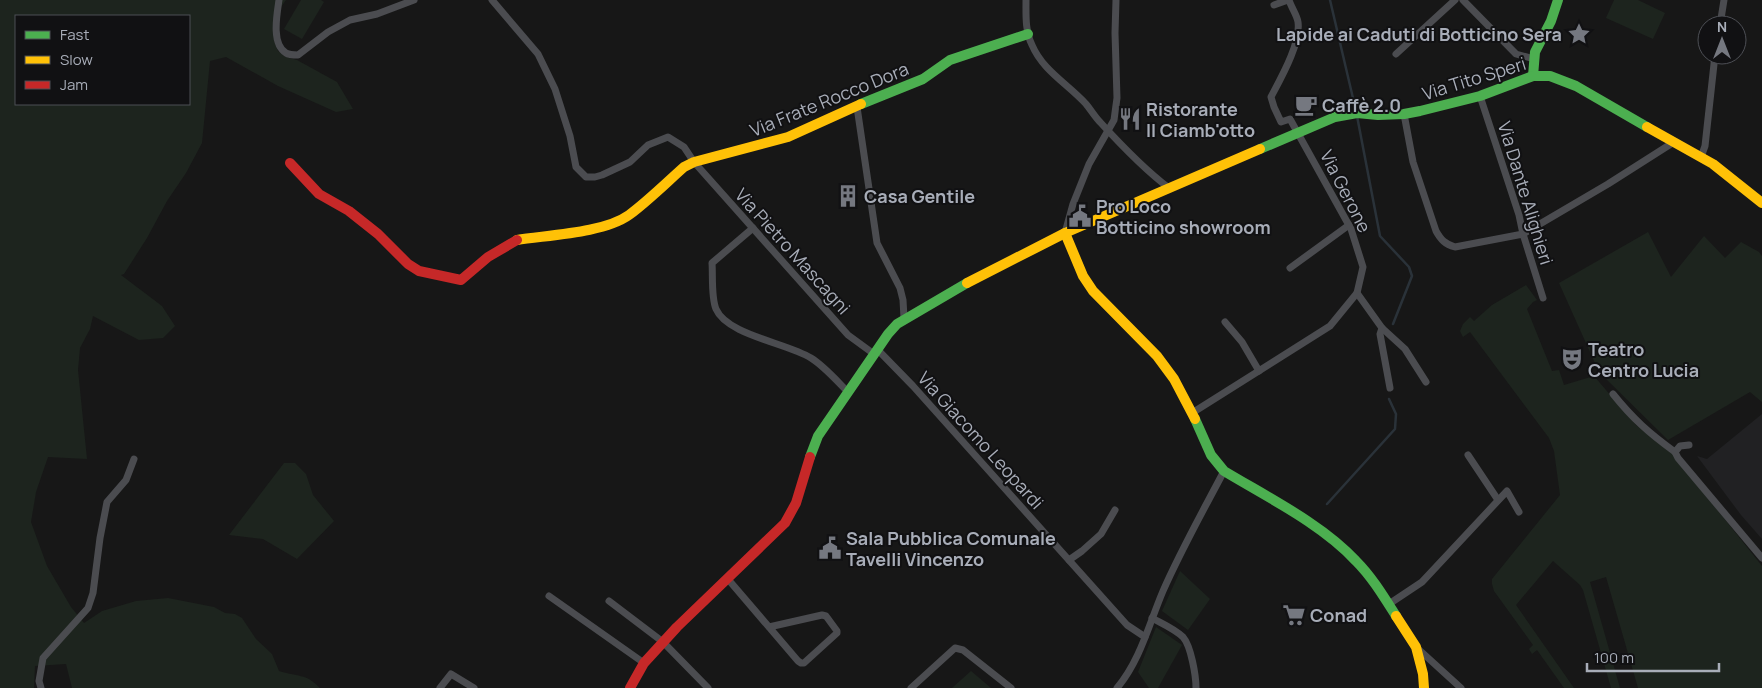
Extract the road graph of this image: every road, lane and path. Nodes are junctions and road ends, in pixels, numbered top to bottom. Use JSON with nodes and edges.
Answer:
{"nodes":[{"id":1,"x":279,"y":0,"type":"edge"},
{"id":2,"x":414,"y":0,"type":"edge"},
{"id":3,"x":492,"y":0,"type":"edge"},
{"id":4,"x":1026,"y":0,"type":"edge"},
{"id":5,"x":1116,"y":0,"type":"edge"},
{"id":6,"x":1288,"y":0,"type":"edge"},
{"id":7,"x":1454,"y":0,"type":"edge"},
{"id":8,"x":1463,"y":0,"type":"edge"},
{"id":9,"x":1558,"y":0,"type":"edge"},
{"id":10,"x":1724,"y":0,"type":"edge"},
{"id":11,"x":1274,"y":5,"type":"dead end"},
{"id":12,"x":1722,"y":15,"type":"edge"},
{"id":13,"x":1028,"y":34,"type":"junction"},
{"id":14,"x":1538,"y":46,"type":"junction"},
{"id":15,"x":1396,"y":54,"type":"dead end"},
{"id":16,"x":1534,"y":60,"type":"junction"},
{"id":17,"x":1714,"y":65,"type":"edge"},
{"id":18,"x":1537,"y":75,"type":"junction"},
{"id":19,"x":1480,"y":96,"type":"junction"},
{"id":20,"x":857,"y":107,"type":"junction"},
{"id":21,"x":1404,"y":114,"type":"junction"},
{"id":22,"x":1109,"y":130,"type":"junction"},
{"id":23,"x":1299,"y":132,"type":"junction"},
{"id":24,"x":1674,"y":142,"type":"junction"},
{"id":25,"x":1701,"y":157,"type":"junction"},
{"id":26,"x":694,"y":162,"type":"junction"},
{"id":27,"x":290,"y":163,"type":"dead end"},
{"id":28,"x":1169,"y":188,"type":"junction"},
{"id":29,"x":1762,"y":203,"type":"edge"},
{"id":30,"x":1349,"y":225,"type":"junction"},
{"id":31,"x":753,"y":228,"type":"junction"},
{"id":32,"x":1065,"y":233,"type":"junction"},
{"id":33,"x":1523,"y":234,"type":"junction"},
{"id":34,"x":1290,"y":268,"type":"dead end"},
{"id":35,"x":1357,"y":293,"type":"junction"},
{"id":36,"x":1543,"y":298,"type":"dead end"},
{"id":37,"x":904,"y":318,"type":"junction"},
{"id":38,"x":1225,"y":322,"type":"dead end"},
{"id":39,"x":1382,"y":328,"type":"junction"},
{"id":40,"x":876,"y":352,"type":"junction"},
{"id":41,"x":1259,"y":371,"type":"junction"},
{"id":42,"x":1426,"y":382,"type":"dead end"},
{"id":43,"x":1390,"y":388,"type":"dead end"},
{"id":44,"x":848,"y":392,"type":"junction"},
{"id":45,"x":1613,"y":394,"type":"dead end"},
{"id":46,"x":1192,"y":413,"type":"junction"},
{"id":47,"x":1689,"y":445,"type":"dead end"},
{"id":48,"x":1675,"y":452,"type":"junction"},
{"id":49,"x":1468,"y":455,"type":"dead end"},
{"id":50,"x":134,"y":459,"type":"dead end"},
{"id":51,"x":1224,"y":471,"type":"junction"},
{"id":52,"x":1498,"y":500,"type":"junction"},
{"id":53,"x":1115,"y":510,"type":"dead end"},
{"id":54,"x":1519,"y":512,"type":"dead end"},
{"id":55,"x":1762,"y":558,"type":"edge"},
{"id":56,"x":1069,"y":560,"type":"junction"},
{"id":57,"x":727,"y":578,"type":"junction"},
{"id":58,"x":548,"y":596,"type":"dead end"},
{"id":59,"x":609,"y":600,"type":"dead end"},
{"id":60,"x":1389,"y":604,"type":"junction"},
{"id":61,"x":1152,"y":618,"type":"junction"},
{"id":62,"x":769,"y":627,"type":"junction"},
{"id":63,"x":1145,"y":637,"type":"junction"},
{"id":64,"x":663,"y":642,"type":"junction"},
{"id":65,"x":1416,"y":647,"type":"junction"},
{"id":66,"x":644,"y":663,"type":"junction"},
{"id":67,"x":41,"y":688,"type":"edge"},
{"id":68,"x":440,"y":688,"type":"edge"},
{"id":69,"x":474,"y":688,"type":"edge"},
{"id":70,"x":630,"y":688,"type":"edge"},
{"id":71,"x":708,"y":688,"type":"edge"},
{"id":72,"x":911,"y":688,"type":"edge"},
{"id":73,"x":1011,"y":688,"type":"edge"},
{"id":74,"x":1117,"y":688,"type":"edge"},
{"id":75,"x":1196,"y":688,"type":"edge"},
{"id":76,"x":1424,"y":688,"type":"edge"},
{"id":77,"x":1461,"y":688,"type":"edge"}],
"edges":[{"from":1,"to":2,"type":"street"},
{"from":3,"to":26,"type":"street","name":"Via Pietro Mascagni"},
{"from":4,"to":13,"type":"street"},
{"from":5,"to":22,"type":"street"},
{"from":6,"to":11,"type":"street"},
{"from":6,"to":23,"type":"street"},
{"from":7,"to":15,"type":"street"},
{"from":8,"to":16,"type":"street"},
{"from":9,"to":14,"type":"street"},
{"from":10,"to":12,"type":"street"},
{"from":13,"to":20,"type":"street","name":"Via Frate Rocco Dora"},
{"from":13,"to":22,"type":"street"},
{"from":14,"to":16,"type":"street"},
{"from":14,"to":18,"type":"street"},
{"from":16,"to":18,"type":"street"},
{"from":17,"to":25,"type":"street"},
{"from":18,"to":19,"type":"street","name":"Via Tito Speri"},
{"from":18,"to":24,"type":"street","name":"Via Tito Speri"},
{"from":19,"to":21,"type":"street","name":"Via Tito Speri"},
{"from":19,"to":33,"type":"street","name":"Via Dante Alighieri"},
{"from":20,"to":26,"type":"street","name":"Via Frate Rocco Dora"},
{"from":20,"to":37,"type":"street"},
{"from":21,"to":23,"type":"street","name":"Via Tito Speri"},
{"from":21,"to":33,"type":"street"},
{"from":22,"to":28,"type":"street"},
{"from":22,"to":32,"type":"street"},
{"from":23,"to":28,"type":"street","name":"Via Tito Speri"},
{"from":23,"to":30,"type":"street","name":"Via Gerone"},
{"from":24,"to":25,"type":"street","name":"Via Tito Speri"},
{"from":24,"to":33,"type":"street"},
{"from":25,"to":29,"type":"street","name":"Via Tito Speri"},
{"from":26,"to":27,"type":"street","name":"Via Frate Rocco Dora"},
{"from":26,"to":31,"type":"street","name":"Via Pietro Mascagni"},
{"from":28,"to":32,"type":"street","name":"Via Tito Speri"},
{"from":30,"to":34,"type":"street"},
{"from":30,"to":35,"type":"street","name":"Via Gerone"},
{"from":31,"to":40,"type":"street","name":"Via Pietro Mascagni"},
{"from":31,"to":44,"type":"street"},
{"from":32,"to":37,"type":"street","name":"Via Tito Speri"},
{"from":32,"to":46,"type":"street"},
{"from":33,"to":36,"type":"street","name":"Via Dante Alighieri"},
{"from":35,"to":39,"type":"street"},
{"from":35,"to":41,"type":"street","name":"Via Gerone"},
{"from":37,"to":40,"type":"street"},
{"from":38,"to":41,"type":"street"},
{"from":39,"to":42,"type":"street"},
{"from":39,"to":43,"type":"street"},
{"from":40,"to":44,"type":"street"},
{"from":40,"to":56,"type":"street","name":"Via Giacomo Leopardi"},
{"from":41,"to":46,"type":"street","name":"Via Gerone"},
{"from":44,"to":57,"type":"street"},
{"from":45,"to":48,"type":"street"},
{"from":46,"to":51,"type":"street"},
{"from":47,"to":48,"type":"street"},
{"from":48,"to":55,"type":"street"},
{"from":49,"to":52,"type":"street"},
{"from":50,"to":67,"type":"street"},
{"from":51,"to":60,"type":"street"},
{"from":51,"to":61,"type":"street"},
{"from":52,"to":54,"type":"street"},
{"from":52,"to":60,"type":"street"},
{"from":53,"to":56,"type":"street"},
{"from":56,"to":63,"type":"street","name":"Via Giacomo Leopardi"},
{"from":57,"to":62,"type":"street"},
{"from":57,"to":64,"type":"street"},
{"from":58,"to":66,"type":"street"},
{"from":59,"to":64,"type":"street"},
{"from":60,"to":65,"type":"street"},
{"from":61,"to":63,"type":"street"},
{"from":61,"to":75,"type":"street"},
{"from":62,"to":62,"type":"street"},
{"from":63,"to":74,"type":"street"},
{"from":64,"to":66,"type":"street"},
{"from":64,"to":71,"type":"street"},
{"from":65,"to":76,"type":"street"},
{"from":65,"to":77,"type":"street"},
{"from":66,"to":70,"type":"street"},
{"from":68,"to":69,"type":"street"},
{"from":72,"to":73,"type":"street"}]}
